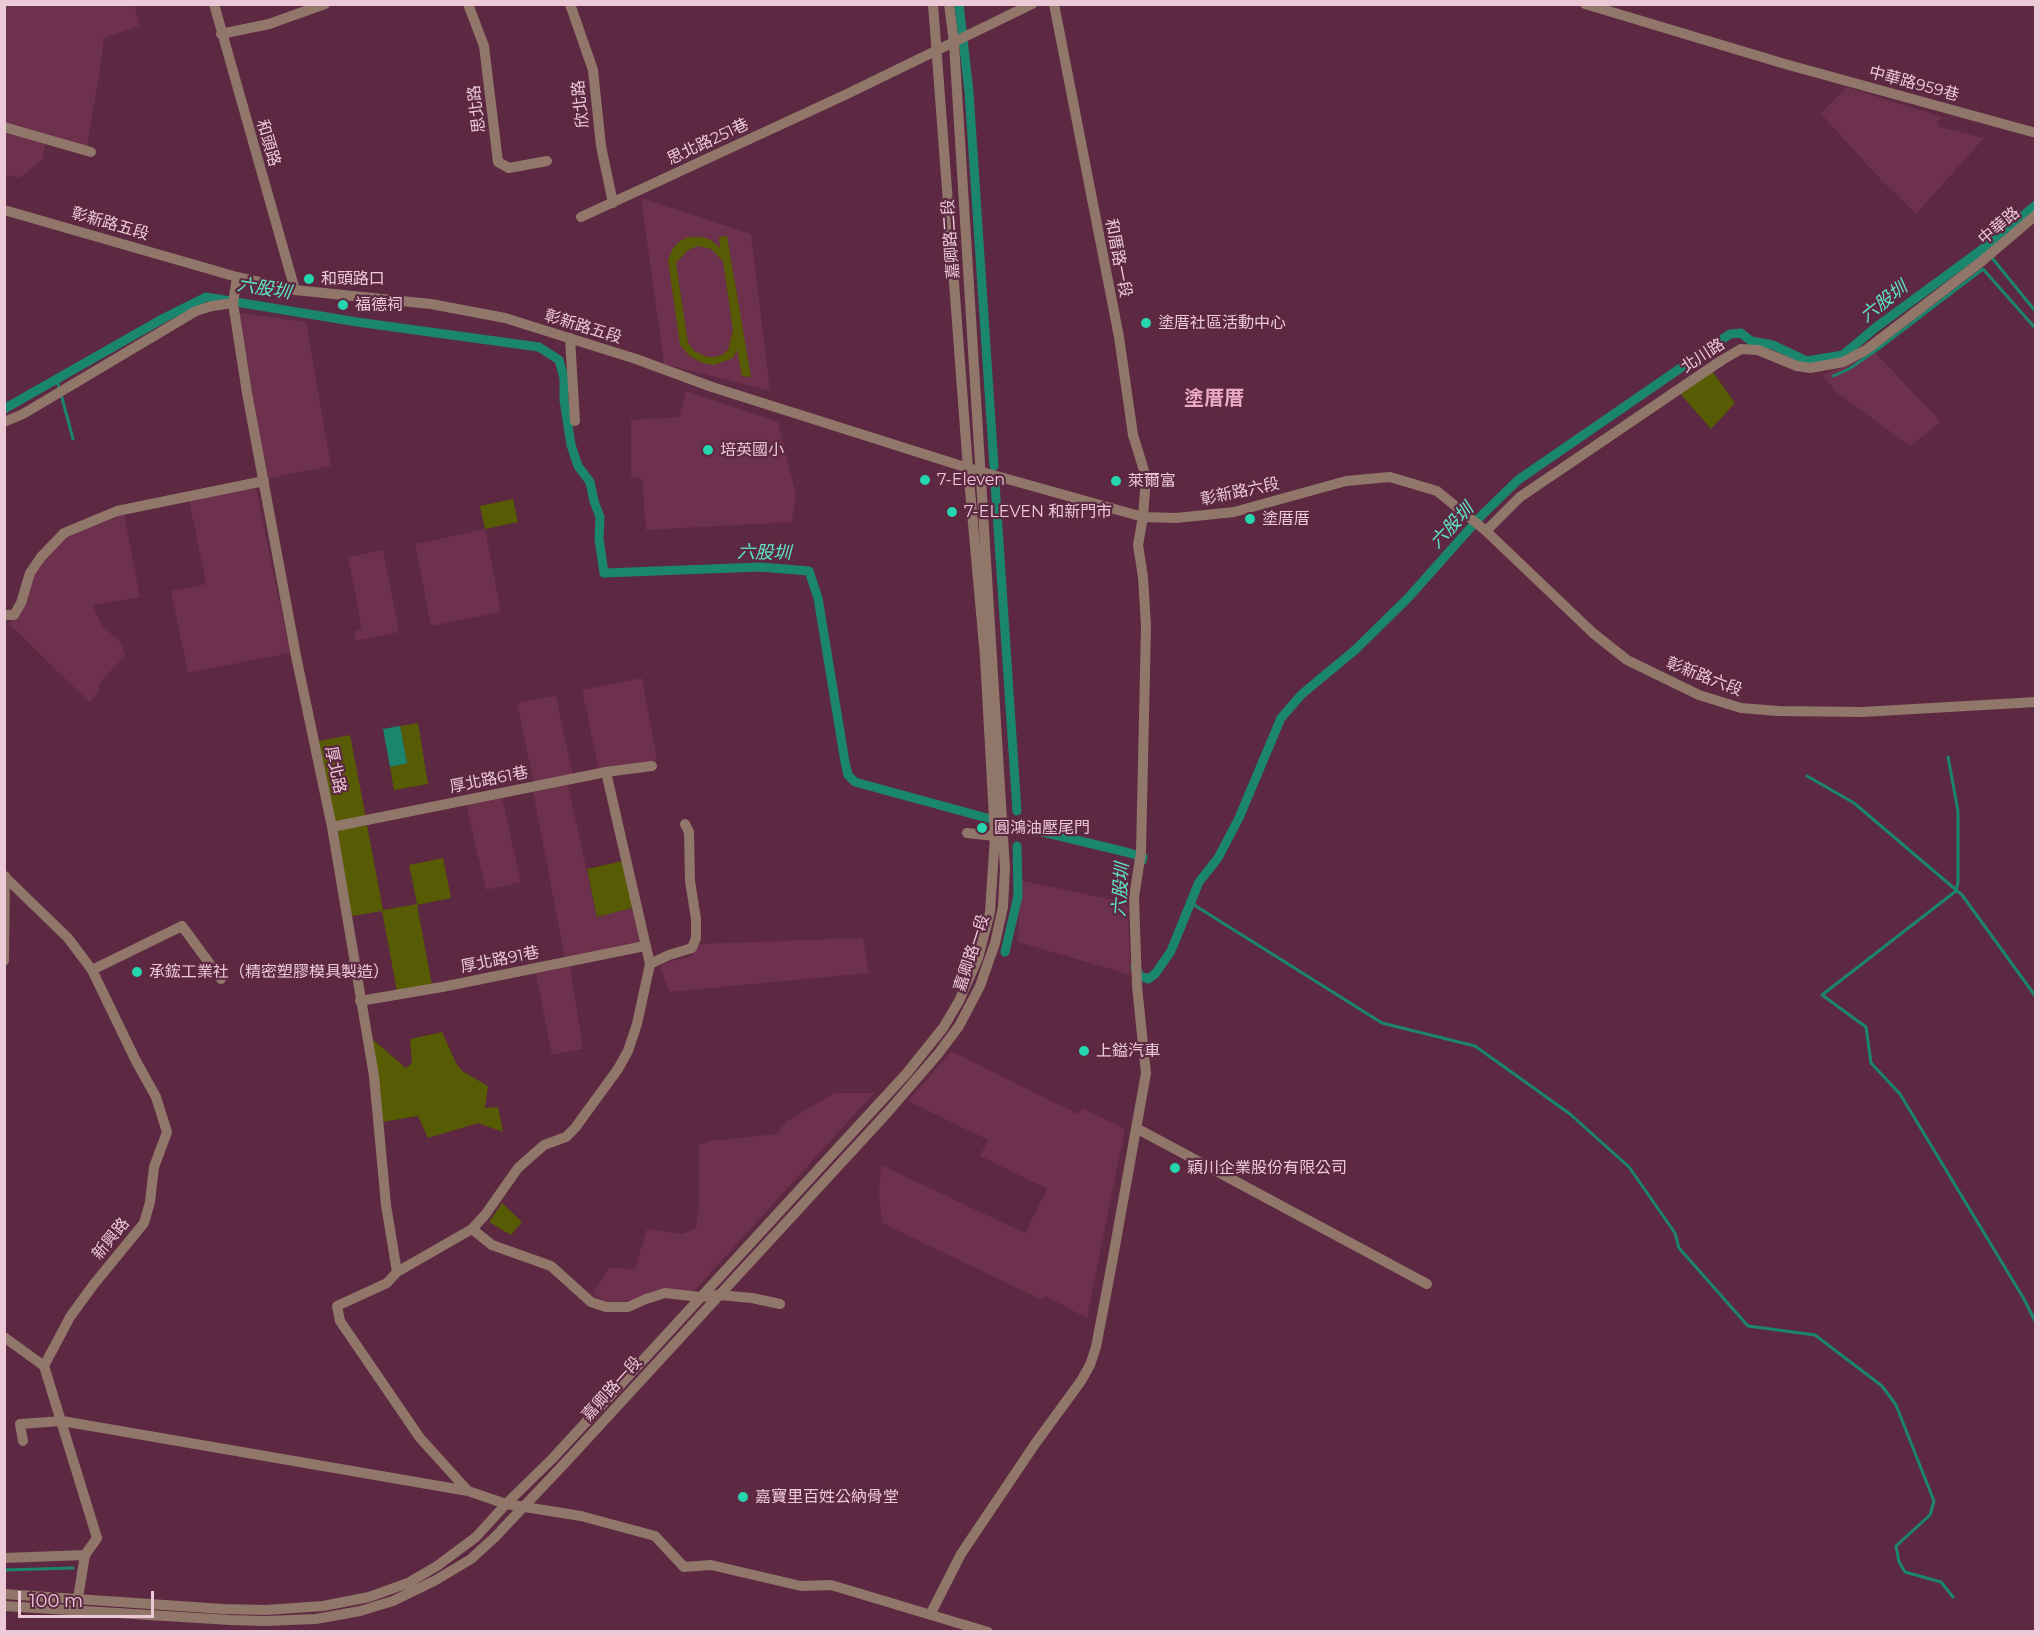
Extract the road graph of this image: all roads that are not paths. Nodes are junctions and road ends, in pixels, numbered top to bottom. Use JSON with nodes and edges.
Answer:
{"nodes":[{"id":1,"x":214,"y":4,"type":"edge"},
{"id":2,"x":325,"y":4,"type":"edge"},
{"id":3,"x":468,"y":4,"type":"edge"},
{"id":4,"x":570,"y":4,"type":"edge"},
{"id":5,"x":933,"y":4,"type":"edge"},
{"id":6,"x":949,"y":4,"type":"edge"},
{"id":7,"x":1032,"y":4,"type":"edge"},
{"id":8,"x":1054,"y":4,"type":"edge"},
{"id":9,"x":1585,"y":4,"type":"edge"},
{"id":10,"x":221,"y":34,"type":"junction"},
{"id":11,"x":961,"y":39,"type":"junction"},
{"id":12,"x":937,"y":51,"type":"junction"},
{"id":13,"x":4,"y":127,"type":"edge"},
{"id":14,"x":2036,"y":133,"type":"edge"},
{"id":15,"x":91,"y":152,"type":"dead end"},
{"id":16,"x":547,"y":161,"type":"dead end"},
{"id":17,"x":613,"y":203,"type":"junction"},
{"id":18,"x":4,"y":210,"type":"edge"},
{"id":19,"x":2036,"y":215,"type":"edge"},
{"id":20,"x":581,"y":217,"type":"dead end"},
{"id":21,"x":1982,"y":261,"type":"joint"},
{"id":22,"x":237,"y":277,"type":"junction"},
{"id":23,"x":295,"y":290,"type":"junction"},
{"id":24,"x":233,"y":303,"type":"junction"},
{"id":25,"x":570,"y":338,"type":"junction"},
{"id":26,"x":575,"y":421,"type":"dead end"},
{"id":27,"x":4,"y":422,"type":"edge"},
{"id":28,"x":968,"y":468,"type":"junction"},
{"id":29,"x":981,"y":472,"type":"junction"},
{"id":30,"x":264,"y":482,"type":"junction"},
{"id":31,"x":1143,"y":517,"type":"junction"},
{"id":32,"x":1486,"y":531,"type":"junction"},
{"id":33,"x":4,"y":615,"type":"edge"},
{"id":34,"x":2036,"y":702,"type":"edge"},
{"id":35,"x":652,"y":766,"type":"dead end"},
{"id":36,"x":606,"y":772,"type":"junction"},
{"id":37,"x":997,"y":804,"type":"junction"},
{"id":38,"x":685,"y":824,"type":"dead end"},
{"id":39,"x":332,"y":827,"type":"junction"},
{"id":40,"x":967,"y":833,"type":"dead end"},
{"id":41,"x":1000,"y":836,"type":"junction"},
{"id":42,"x":5,"y":876,"type":"edge"},
{"id":43,"x":645,"y":946,"type":"junction"},
{"id":44,"x":4,"y":961,"type":"edge"},
{"id":45,"x":650,"y":964,"type":"junction"},
{"id":46,"x":92,"y":970,"type":"junction"},
{"id":47,"x":221,"y":979,"type":"dead end"},
{"id":48,"x":360,"y":1000,"type":"junction"},
{"id":49,"x":1136,"y":1128,"type":"junction"},
{"id":50,"x":472,"y":1229,"type":"junction"},
{"id":51,"x":397,"y":1272,"type":"junction"},
{"id":52,"x":1427,"y":1284,"type":"dead end"},
{"id":53,"x":719,"y":1295,"type":"junction"},
{"id":54,"x":700,"y":1297,"type":"junction"},
{"id":55,"x":780,"y":1304,"type":"dead end"},
{"id":56,"x":4,"y":1337,"type":"edge"},
{"id":57,"x":44,"y":1366,"type":"junction"},
{"id":58,"x":62,"y":1422,"type":"junction"},
{"id":59,"x":23,"y":1442,"type":"dead end"},
{"id":60,"x":468,"y":1491,"type":"junction"},
{"id":61,"x":506,"y":1504,"type":"junction"},
{"id":62,"x":524,"y":1506,"type":"junction"},
{"id":63,"x":86,"y":1555,"type":"junction"},
{"id":64,"x":4,"y":1558,"type":"edge"},
{"id":65,"x":4,"y":1594,"type":"edge"},
{"id":66,"x":77,"y":1605,"type":"junction"},
{"id":67,"x":4,"y":1606,"type":"edge"},
{"id":68,"x":931,"y":1613,"type":"junction"},
{"id":69,"x":988,"y":1632,"type":"edge"}],
"edges":[{"from":1,"to":10,"type":"street","name":"和頭路"},
{"from":2,"to":10,"type":"street"},
{"from":3,"to":16,"type":"street","name":"思北路"},
{"from":4,"to":17,"type":"street","name":"欣北路"},
{"from":5,"to":12,"type":"street","name":"嘉卿路二段"},
{"from":6,"to":11,"type":"street","name":"嘉卿路二段"},
{"from":7,"to":11,"type":"street","name":"思北路251巷"},
{"from":8,"to":31,"type":"street","name":"和厝路一段"},
{"from":9,"to":14,"type":"street","name":"中華路959巷"},
{"from":10,"to":23,"type":"street","name":"和頭路"},
{"from":11,"to":12,"type":"street","name":"思北路251巷"},
{"from":11,"to":29,"type":"street","name":"嘉卿路二段"},
{"from":12,"to":17,"type":"street","name":"思北路251巷"},
{"from":12,"to":28,"type":"street","name":"嘉卿路二段"},
{"from":13,"to":15,"type":"street"},
{"from":17,"to":20,"type":"street","name":"思北路251巷"},
{"from":18,"to":22,"type":"street","name":"彰新路五段"},
{"from":19,"to":21,"type":"street","name":"中華路"},
{"from":21,"to":32,"type":"street","name":"北川路"},
{"from":22,"to":23,"type":"street","name":"彰新路五段"},
{"from":22,"to":24,"type":"street","name":"厚北路"},
{"from":23,"to":25,"type":"street","name":"彰新路五段"},
{"from":24,"to":27,"type":"street"},
{"from":24,"to":30,"type":"street","name":"厚北路"},
{"from":25,"to":26,"type":"street"},
{"from":25,"to":28,"type":"street","name":"彰新路五段"},
{"from":28,"to":29,"type":"street","name":"彰新路五段"},
{"from":28,"to":37,"type":"street"},
{"from":29,"to":31,"type":"street","name":"彰新路五段"},
{"from":29,"to":37,"type":"street"},
{"from":30,"to":33,"type":"street"},
{"from":30,"to":39,"type":"street","name":"厚北路"},
{"from":31,"to":32,"type":"street","name":"彰新路六段"},
{"from":31,"to":49,"type":"street","name":"和厝路一段"},
{"from":32,"to":34,"type":"street","name":"彰新路六段"},
{"from":35,"to":36,"type":"street","name":"厚北路61巷"},
{"from":36,"to":39,"type":"street","name":"厚北路61巷"},
{"from":36,"to":43,"type":"street"},
{"from":37,"to":41,"type":"street"},
{"from":38,"to":45,"type":"street"},
{"from":39,"to":48,"type":"street","name":"厚北路"},
{"from":40,"to":41,"type":"street"},
{"from":41,"to":53,"type":"street","name":"嘉卿路一段"},
{"from":41,"to":54,"type":"street","name":"嘉卿路一段"},
{"from":42,"to":44,"type":"street"},
{"from":42,"to":46,"type":"street","name":"新興路"},
{"from":43,"to":45,"type":"street"},
{"from":43,"to":48,"type":"street","name":"厚北路91巷"},
{"from":45,"to":50,"type":"street"},
{"from":46,"to":47,"type":"street"},
{"from":46,"to":57,"type":"street","name":"新興路"},
{"from":48,"to":51,"type":"street","name":"厚北路"},
{"from":49,"to":52,"type":"street"},
{"from":49,"to":68,"type":"street","name":"和厝路一段"},
{"from":50,"to":51,"type":"street"},
{"from":50,"to":54,"type":"street"},
{"from":51,"to":60,"type":"street"},
{"from":53,"to":54,"type":"street"},
{"from":53,"to":55,"type":"street"},
{"from":53,"to":62,"type":"street","name":"嘉卿路一段"},
{"from":54,"to":61,"type":"street","name":"嘉卿路一段"},
{"from":56,"to":57,"type":"street"},
{"from":57,"to":58,"type":"street"},
{"from":58,"to":59,"type":"street"},
{"from":58,"to":60,"type":"street"},
{"from":58,"to":63,"type":"street"},
{"from":60,"to":61,"type":"street"},
{"from":61,"to":62,"type":"street"},
{"from":61,"to":66,"type":"street","name":"嘉卿路一段"},
{"from":62,"to":66,"type":"street","name":"嘉卿路一段"},
{"from":62,"to":68,"type":"street"},
{"from":63,"to":64,"type":"street"},
{"from":63,"to":66,"type":"street"},
{"from":65,"to":66,"type":"street","name":"嘉卿路一段"},
{"from":66,"to":67,"type":"street","name":"嘉卿路一段"},
{"from":68,"to":69,"type":"street"}]}
